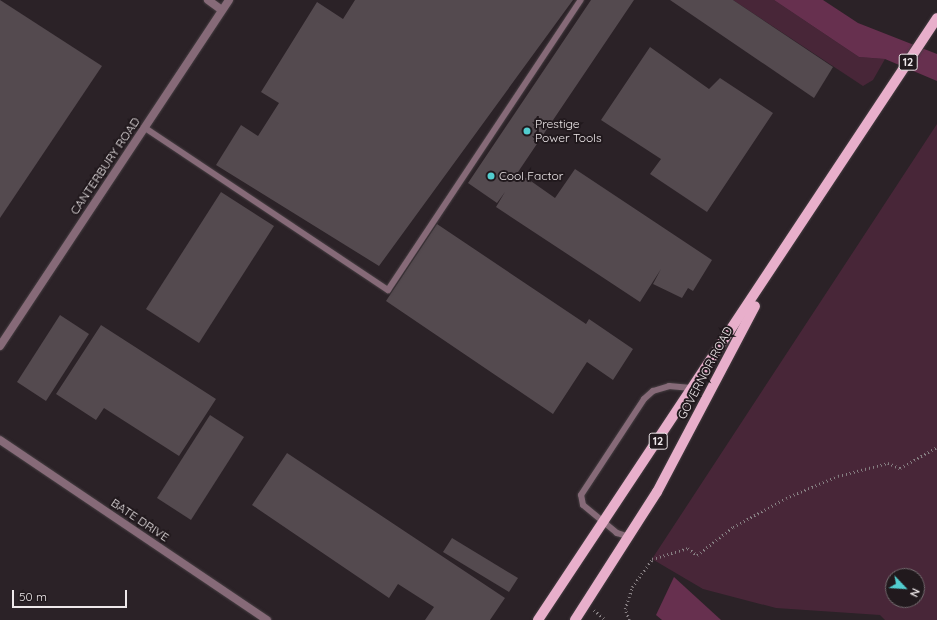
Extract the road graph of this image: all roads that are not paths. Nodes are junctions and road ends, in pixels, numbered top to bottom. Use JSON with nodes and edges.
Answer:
{"nodes":[{"id":1,"x":208,"y":0,"type":"edge"},
{"id":2,"x":229,"y":0,"type":"edge"},
{"id":3,"x":580,"y":0,"type":"edge"},
{"id":4,"x":222,"y":10,"type":"junction"},
{"id":5,"x":937,"y":18,"type":"edge"},
{"id":6,"x":145,"y":128,"type":"junction"},
{"id":7,"x":778,"y":262,"type":"junction"},
{"id":8,"x":0,"y":346,"type":"edge"},
{"id":9,"x":694,"y":388,"type":"junction"},
{"id":10,"x":0,"y":440,"type":"edge"},
{"id":11,"x":603,"y":523,"type":"junction"},
{"id":12,"x":630,"y":537,"type":"junction"},
{"id":13,"x":267,"y":620,"type":"edge"},
{"id":14,"x":538,"y":620,"type":"edge"},
{"id":15,"x":574,"y":620,"type":"edge"}],
"edges":[{"from":1,"to":4,"type":"street"},
{"from":2,"to":4,"type":"street","name":"CANTERBURY ROAD"},
{"from":3,"to":6,"type":"lane"},
{"from":4,"to":6,"type":"street","name":"CANTERBURY ROAD"},
{"from":5,"to":7,"type":"main road","name":"GOVERNOR ROAD","number":"12"},
{"from":6,"to":8,"type":"street","name":"CANTERBURY ROAD"},
{"from":7,"to":9,"type":"main road","name":"GOVERNOR ROAD","number":"12"},
{"from":7,"to":12,"type":"main road","name":"GOVERNOR ROAD","number":"12"},
{"from":9,"to":11,"type":"main road","name":"GOVERNOR ROAD","number":"12"},
{"from":9,"to":11,"type":"lane","name":"GOVERNOR ROAD"},
{"from":10,"to":13,"type":"street","name":"BATE DRIVE"},
{"from":11,"to":12,"type":"lane","name":"GOVERNOR ROAD"},
{"from":11,"to":14,"type":"main road","name":"GOVERNOR ROAD","number":"12"},
{"from":12,"to":15,"type":"main road","name":"GOVERNOR ROAD","number":"12"}]}
